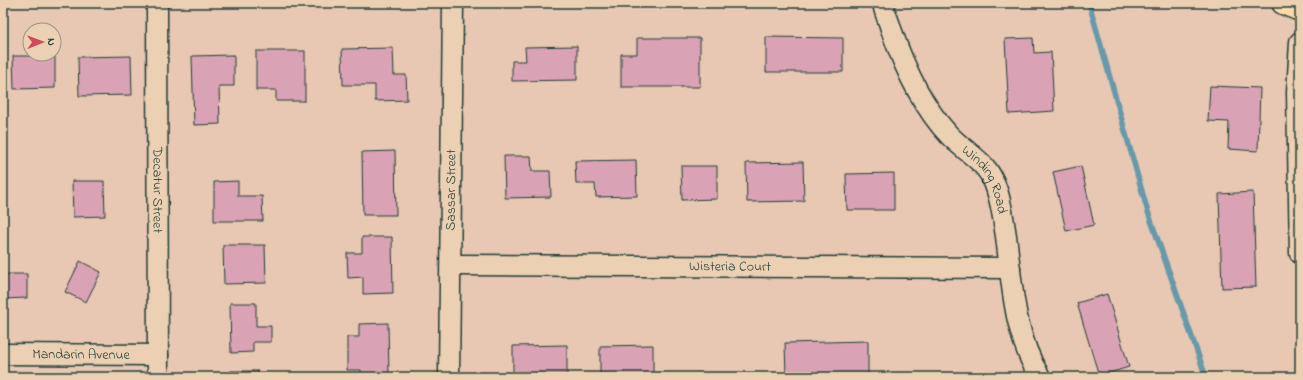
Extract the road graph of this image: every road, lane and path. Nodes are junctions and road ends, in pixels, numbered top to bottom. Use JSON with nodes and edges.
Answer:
{"nodes":[{"id":1,"x":157,"y":3,"type":"edge"},
{"id":2,"x":453,"y":3,"type":"edge"},
{"id":3,"x":883,"y":3,"type":"edge"},
{"id":4,"x":1283,"y":3,"type":"edge"},
{"id":5,"x":1300,"y":10,"type":"edge"},
{"id":6,"x":1300,"y":42,"type":"edge"},
{"id":7,"x":1300,"y":253,"type":"edge"},
{"id":8,"x":451,"y":265,"type":"junction"},
{"id":9,"x":1010,"y":268,"type":"junction"},
{"id":10,"x":3,"y":354,"type":"edge"},
{"id":11,"x":158,"y":355,"type":"junction"},
{"id":12,"x":158,"y":377,"type":"edge"},
{"id":13,"x":450,"y":377,"type":"edge"},
{"id":14,"x":1040,"y":377,"type":"edge"}],
"edges":[{"from":1,"to":11,"type":"street","name":"Decatur Street"},
{"from":2,"to":8,"type":"street","name":"Sassar Street"},
{"from":3,"to":9,"type":"street","name":"Winding Road"},
{"from":4,"to":5,"type":"main road"},
{"from":6,"to":7,"type":"street"},
{"from":8,"to":9,"type":"street","name":"Wisteria Court"},
{"from":8,"to":13,"type":"street","name":"Sassar Street"},
{"from":9,"to":14,"type":"street","name":"Winding Road"},
{"from":10,"to":11,"type":"street","name":"Mandarin Avenue"},
{"from":11,"to":12,"type":"street","name":"Decatur Street"}]}
